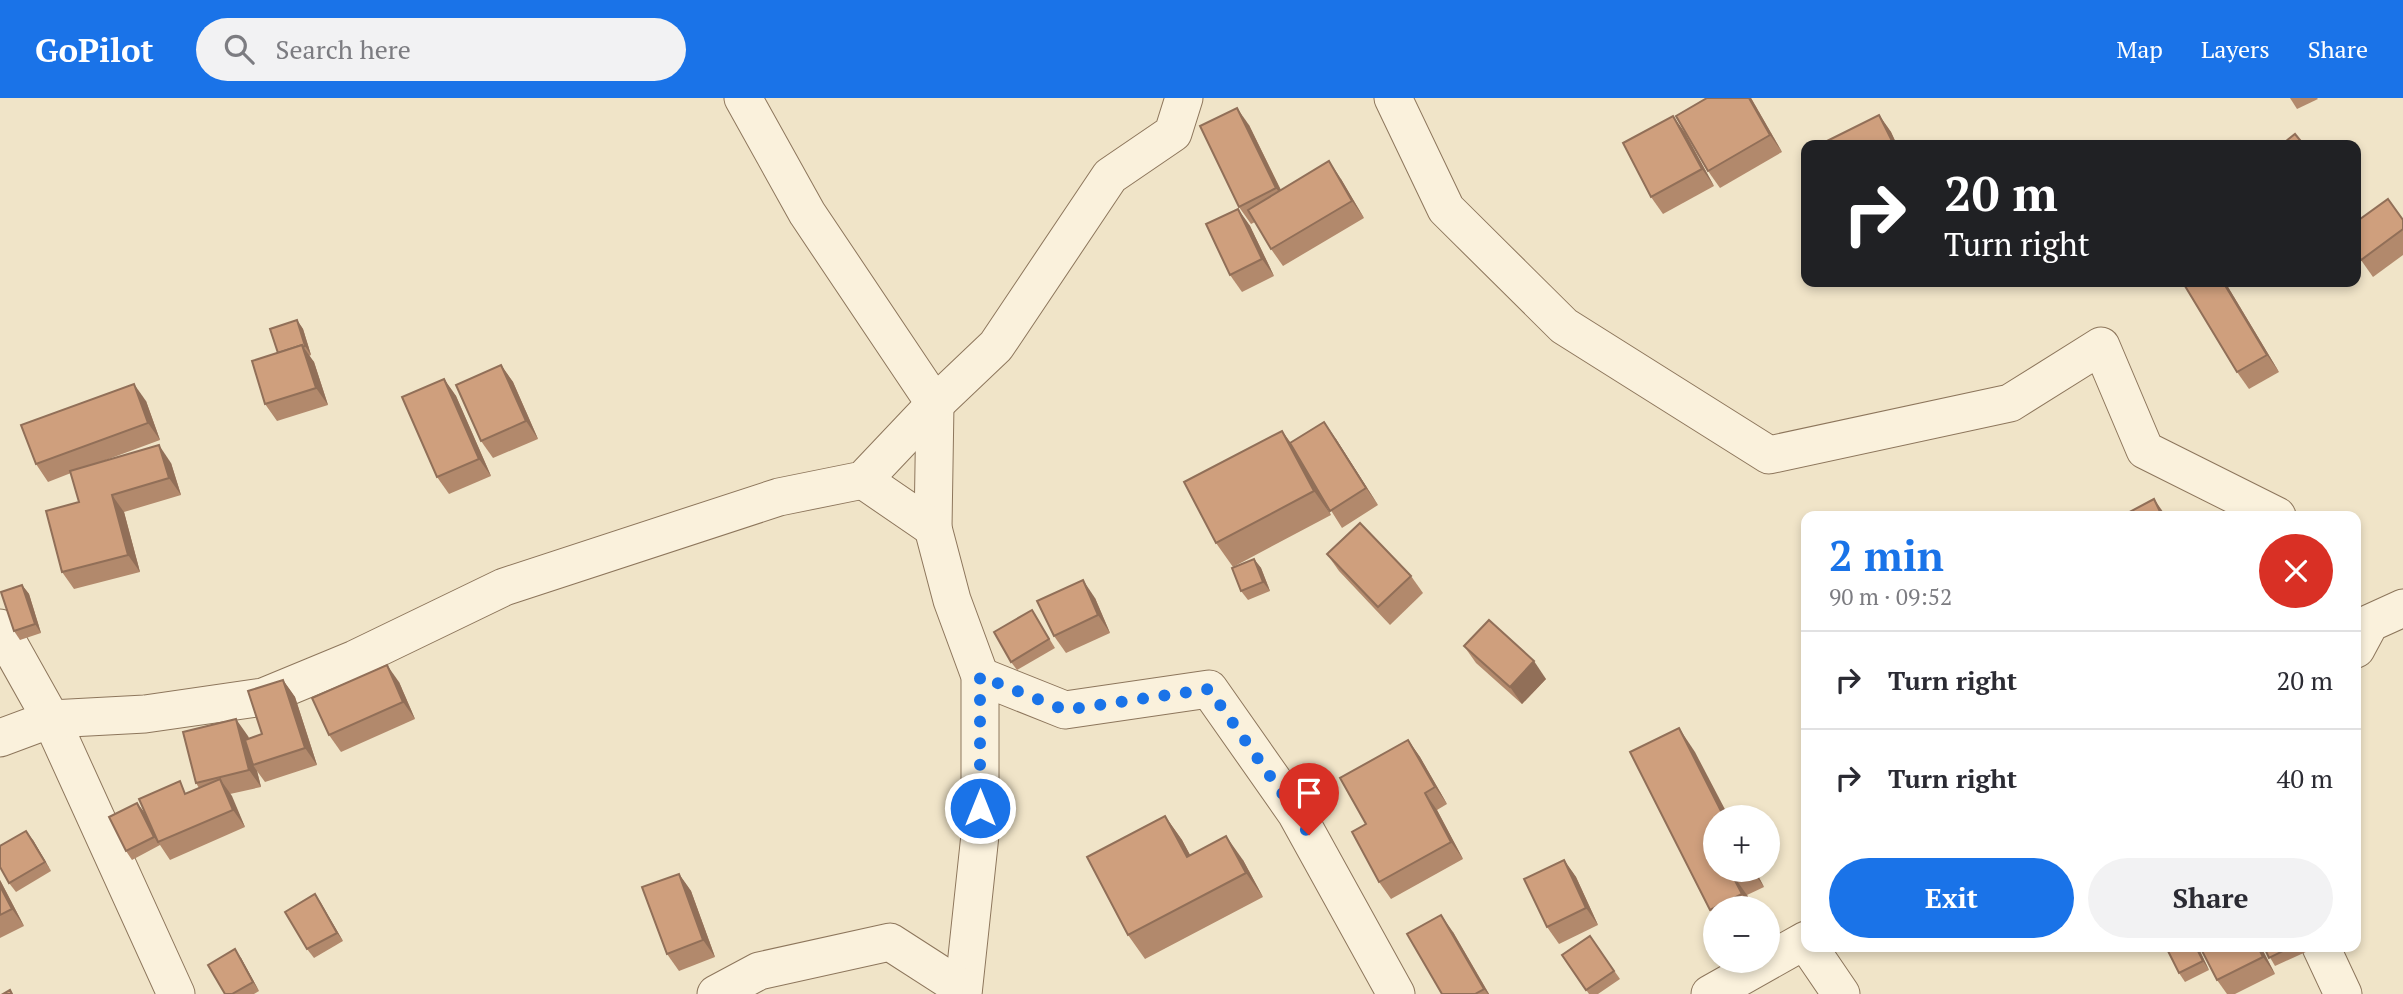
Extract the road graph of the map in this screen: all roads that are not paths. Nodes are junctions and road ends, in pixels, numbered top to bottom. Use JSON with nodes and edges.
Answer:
{"nodes":[{"id":1,"x":743,"y":98,"type":"edge"},
{"id":2,"x":1184,"y":98,"type":"edge"},
{"id":3,"x":1393,"y":98,"type":"edge"},
{"id":4,"x":935,"y":404,"type":"junction"},
{"id":5,"x":863,"y":480,"type":"junction"},
{"id":6,"x":2267,"y":511,"type":"edge"},
{"id":7,"x":933,"y":528,"type":"junction"},
{"id":8,"x":2403,"y":608,"type":"edge"},
{"id":9,"x":2361,"y":626,"type":"edge"},
{"id":10,"x":0,"y":628,"type":"edge"},
{"id":11,"x":980,"y":676,"type":"junction"},
{"id":12,"x":51,"y":719,"type":"junction"},
{"id":13,"x":0,"y":738,"type":"edge"},
{"id":14,"x":1801,"y":946,"type":"edge"},
{"id":15,"x":1812,"y":952,"type":"edge"},
{"id":16,"x":2323,"y":952,"type":"edge"},
{"id":17,"x":963,"y":992,"type":"edge"},
{"id":18,"x":176,"y":994,"type":"edge"},
{"id":19,"x":716,"y":994,"type":"edge"},
{"id":20,"x":1396,"y":994,"type":"edge"},
{"id":21,"x":1710,"y":994,"type":"edge"},
{"id":22,"x":1840,"y":994,"type":"edge"},
{"id":23,"x":2343,"y":994,"type":"edge"}],
"edges":[{"from":1,"to":4,"type":"street"},
{"from":2,"to":4,"type":"street"},
{"from":3,"to":6,"type":"street"},
{"from":4,"to":5,"type":"street"},
{"from":4,"to":7,"type":"street"},
{"from":5,"to":7,"type":"street"},
{"from":5,"to":12,"type":"street"},
{"from":7,"to":11,"type":"street"},
{"from":8,"to":9,"type":"street"},
{"from":10,"to":12,"type":"street"},
{"from":11,"to":17,"type":"street"},
{"from":11,"to":20,"type":"street"},
{"from":12,"to":13,"type":"street"},
{"from":12,"to":18,"type":"street"},
{"from":14,"to":21,"type":"street"},
{"from":15,"to":22,"type":"street"},
{"from":16,"to":23,"type":"street"},
{"from":17,"to":19,"type":"street"}]}
